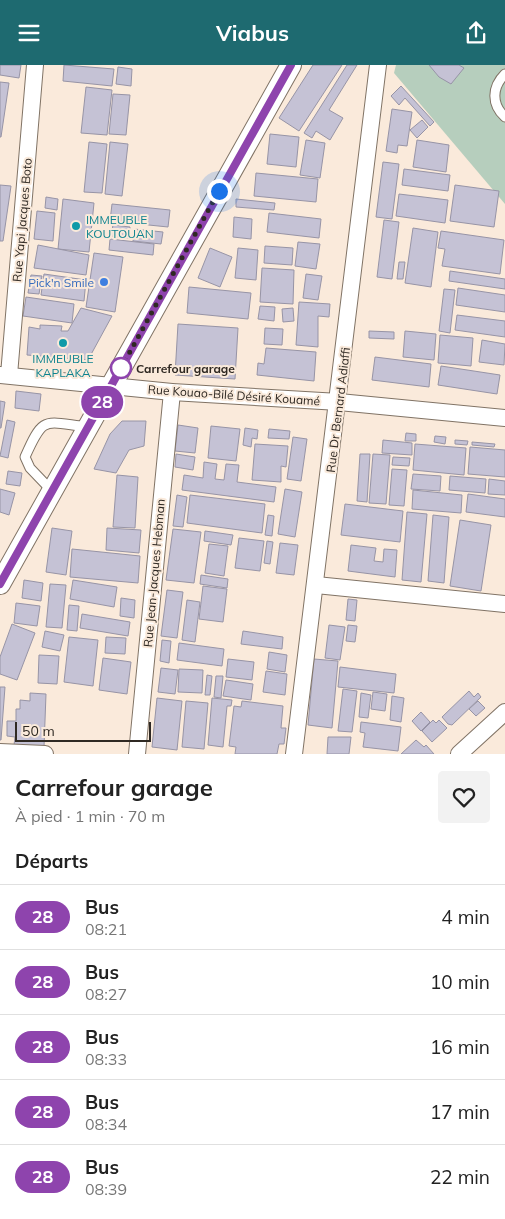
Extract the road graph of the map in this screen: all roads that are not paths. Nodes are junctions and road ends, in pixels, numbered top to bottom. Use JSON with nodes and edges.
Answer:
{"nodes":[{"id":1,"x":35,"y":65,"type":"edge"},
{"id":2,"x":291,"y":65,"type":"edge"},
{"id":3,"x":378,"y":65,"type":"edge"},
{"id":4,"x":505,"y":74,"type":"edge"},
{"id":5,"x":505,"y":117,"type":"edge"},
{"id":6,"x":5,"y":375,"type":"edge"},
{"id":7,"x":112,"y":385,"type":"junction"},
{"id":8,"x":172,"y":392,"type":"junction"},
{"id":9,"x":339,"y":402,"type":"junction"},
{"id":10,"x":505,"y":418,"type":"edge"},
{"id":11,"x":88,"y":427,"type":"junction"},
{"id":12,"x":52,"y":491,"type":"junction"},
{"id":13,"x":0,"y":584,"type":"edge"},
{"id":14,"x":316,"y":585,"type":"junction"},
{"id":15,"x":505,"y":603,"type":"edge"},
{"id":16,"x":505,"y":712,"type":"edge"},
{"id":17,"x":0,"y":752,"type":"edge"},
{"id":18,"x":45,"y":754,"type":"edge"},
{"id":19,"x":137,"y":754,"type":"edge"},
{"id":20,"x":294,"y":754,"type":"edge"},
{"id":21,"x":459,"y":754,"type":"edge"}],
"edges":[{"from":1,"to":6,"type":"street","name":"Rue Yapi Jacques Boto"},
{"from":2,"to":7,"type":"street"},
{"from":3,"to":9,"type":"street","name":"Rue Dr Bernard Adiaffi"},
{"from":4,"to":5,"type":"lane"},
{"from":6,"to":7,"type":"street","name":"Rue Kouao-Bilé Désiré Kouamé"},
{"from":7,"to":8,"type":"street","name":"Rue Kouao-Bilé Désiré Kouamé"},
{"from":7,"to":11,"type":"street"},
{"from":8,"to":9,"type":"street","name":"Rue Kouao-Bilé Désiré Kouamé"},
{"from":8,"to":19,"type":"street","name":"Rue Jean-Jacques Hebman"},
{"from":9,"to":10,"type":"street","name":"Rue Kouao-Bilé Désiré Kouamé"},
{"from":9,"to":14,"type":"street","name":"Rue Dr Bernard Adiaffi"},
{"from":11,"to":12,"type":"street"},
{"from":11,"to":12,"type":"lane"},
{"from":12,"to":13,"type":"street"},
{"from":14,"to":15,"type":"street"},
{"from":14,"to":20,"type":"street","name":"Rue Dr Bernard Adiaffi"},
{"from":16,"to":21,"type":"street"},
{"from":17,"to":18,"type":"street"}]}
